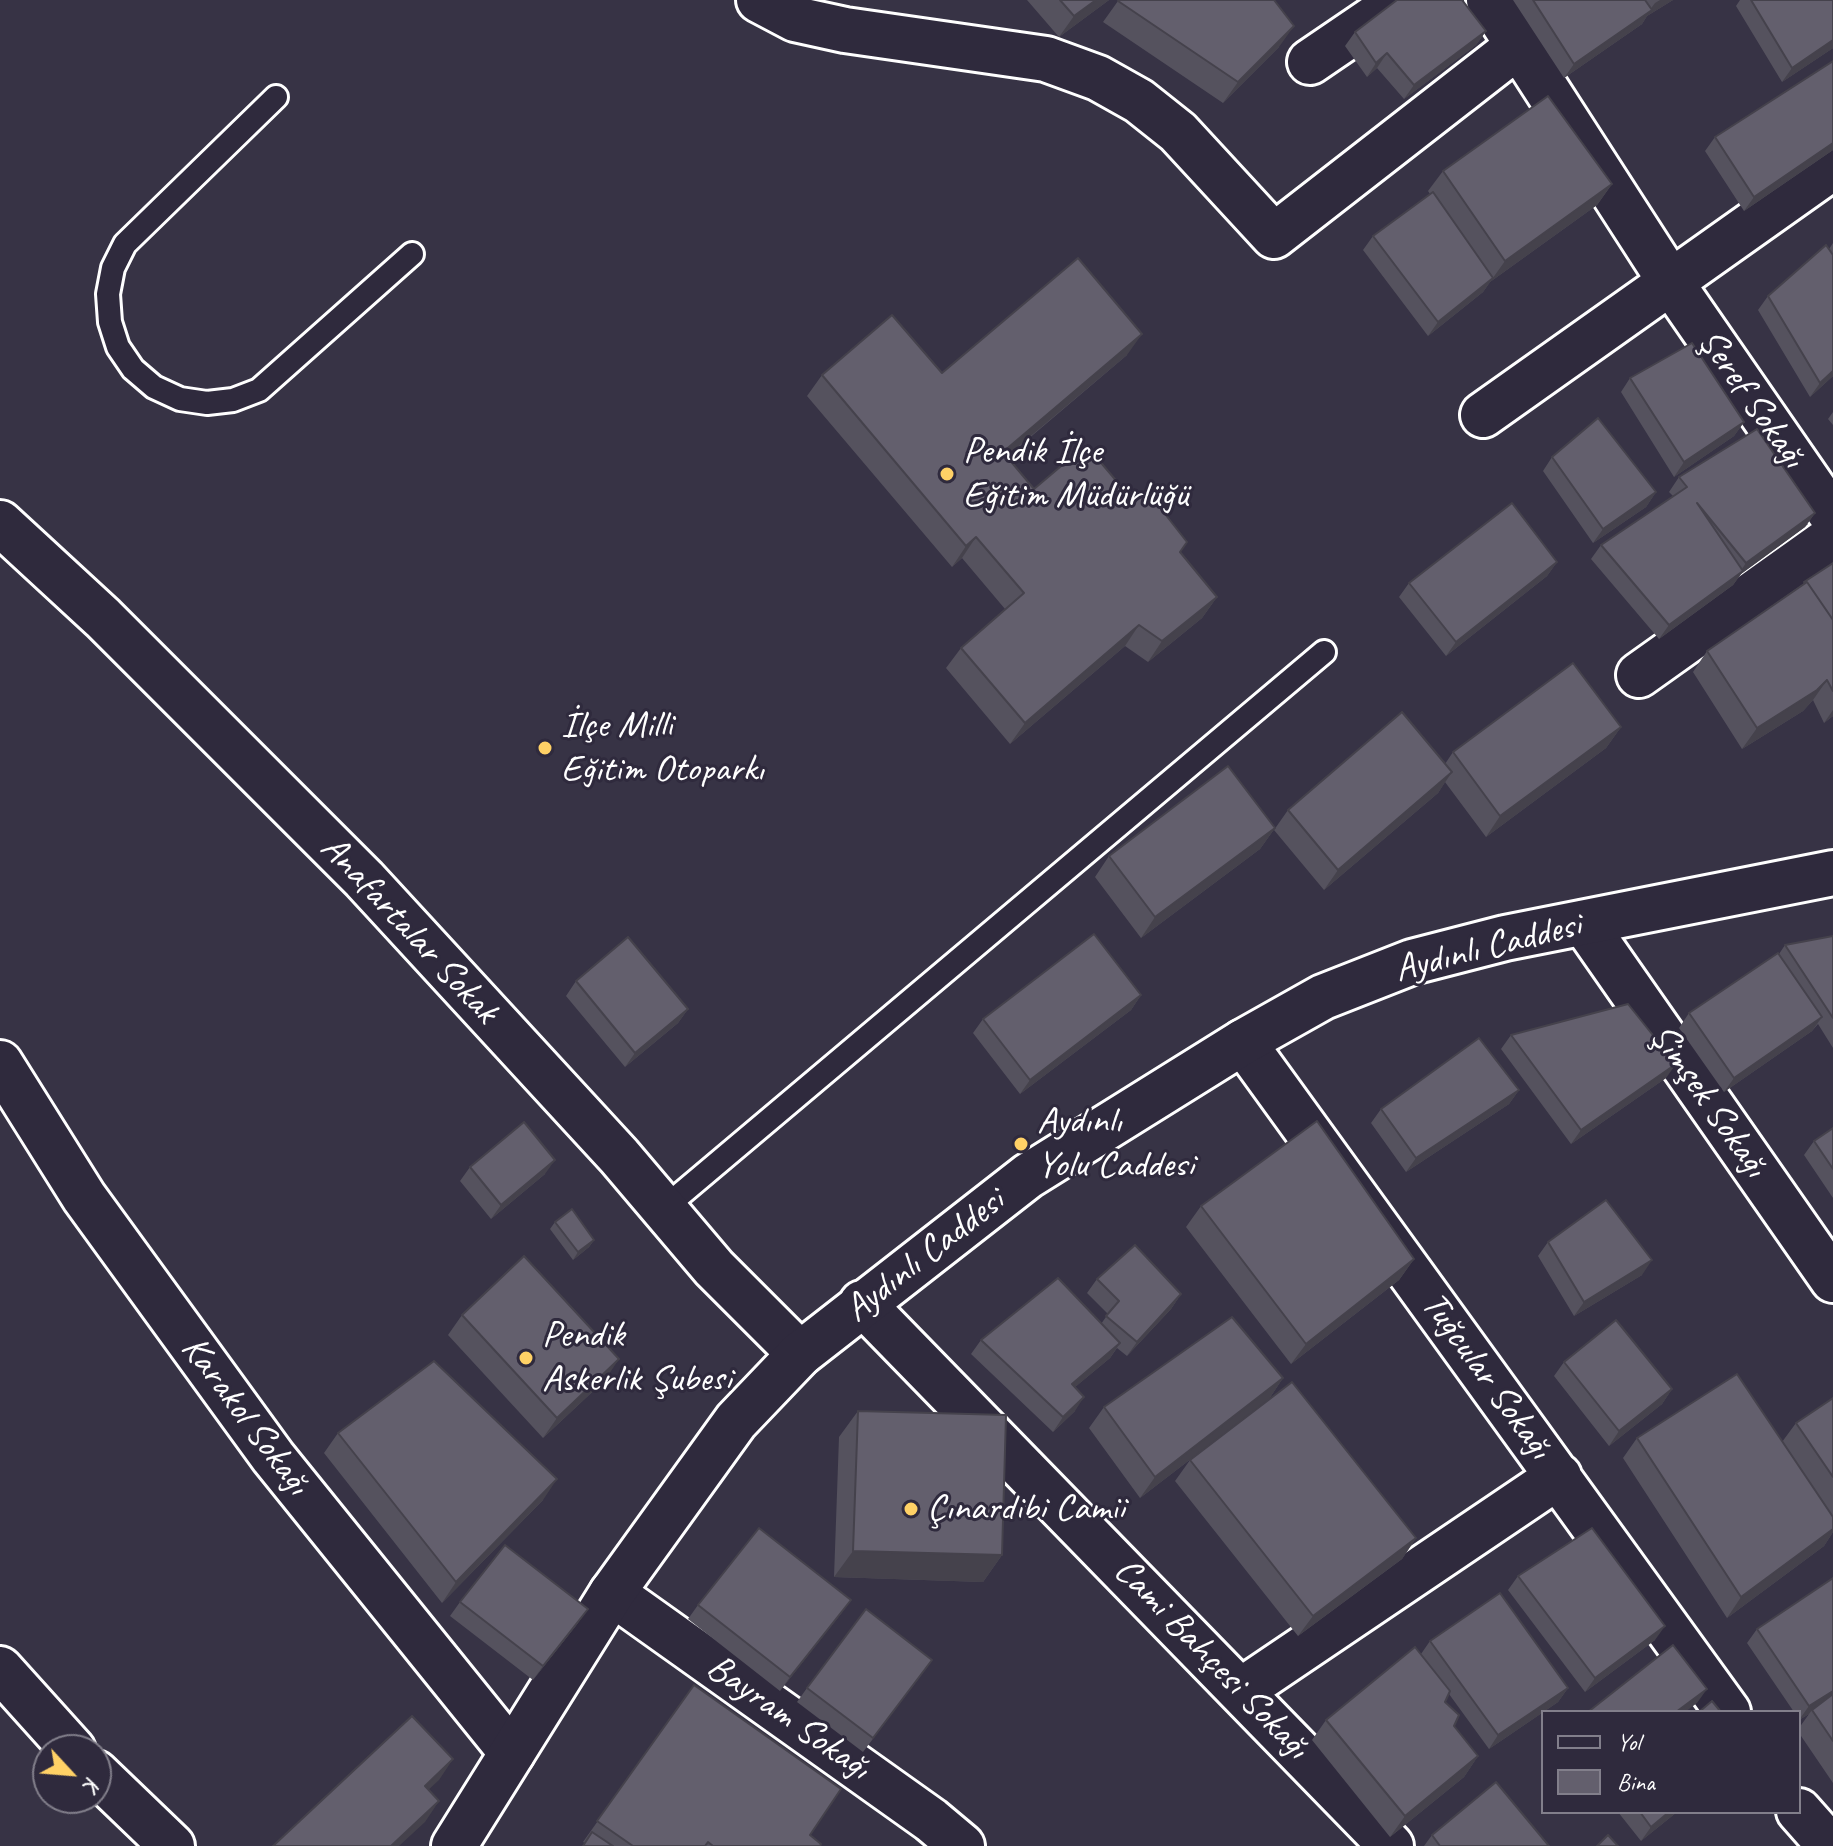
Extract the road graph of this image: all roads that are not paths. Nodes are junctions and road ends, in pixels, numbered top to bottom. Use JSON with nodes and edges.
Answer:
{"nodes":[{"id":1,"x":1401,"y":0,"type":"edge"},
{"id":2,"x":1489,"y":0,"type":"edge"},
{"id":3,"x":790,"y":6,"type":"edge"},
{"id":4,"x":1518,"y":46,"type":"junction"},
{"id":5,"x":1310,"y":62,"type":"dead end"},
{"id":6,"x":276,"y":97,"type":"dead end"},
{"id":7,"x":1833,"y":167,"type":"edge"},
{"id":8,"x":412,"y":254,"type":"dead end"},
{"id":9,"x":1670,"y":281,"type":"junction"},
{"id":10,"x":1483,"y":415,"type":"dead end"},
{"id":11,"x":1833,"y":517,"type":"edge"},
{"id":12,"x":0,"y":523,"type":"edge"},
{"id":13,"x":1833,"y":537,"type":"edge"},
{"id":14,"x":1324,"y":652,"type":"dead end"},
{"id":15,"x":1639,"y":675,"type":"dead end"},
{"id":16,"x":1833,"y":873,"type":"edge"},
{"id":17,"x":1584,"y":923,"type":"junction"},
{"id":18,"x":1243,"y":1042,"type":"junction"},
{"id":19,"x":0,"y":1063,"type":"edge"},
{"id":20,"x":663,"y":1209,"type":"junction"},
{"id":21,"x":1833,"y":1280,"type":"edge"},
{"id":22,"x":862,"y":1303,"type":"junction"},
{"id":23,"x":800,"y":1354,"type":"junction"},
{"id":24,"x":1559,"y":1476,"type":"junction"},
{"id":25,"x":612,"y":1593,"type":"junction"},
{"id":26,"x":0,"y":1669,"type":"edge"},
{"id":27,"x":1242,"y":1690,"type":"junction"},
{"id":28,"x":1727,"y":1710,"type":"edge"},
{"id":29,"x":59,"y":1734,"type":"edge"},
{"id":30,"x":512,"y":1753,"type":"junction"},
{"id":31,"x":112,"y":1788,"type":"edge"},
{"id":32,"x":1801,"y":1813,"type":"edge"},
{"id":33,"x":172,"y":1846,"type":"edge"},
{"id":34,"x":454,"y":1846,"type":"edge"},
{"id":35,"x":962,"y":1846,"type":"edge"},
{"id":36,"x":1391,"y":1846,"type":"edge"},
{"id":37,"x":1830,"y":1846,"type":"edge"}],
"edges":[{"from":1,"to":5,"type":"street"},
{"from":2,"to":4,"type":"street","name":"Şeref Sokağı"},
{"from":3,"to":4,"type":"street"},
{"from":4,"to":9,"type":"street","name":"Şeref Sokağı"},
{"from":6,"to":8,"type":"lane"},
{"from":7,"to":9,"type":"street"},
{"from":9,"to":10,"type":"street"},
{"from":9,"to":11,"type":"street","name":"Şeref Sokağı"},
{"from":12,"to":20,"type":"street","name":"Anafartalar Sokak"},
{"from":13,"to":15,"type":"street"},
{"from":14,"to":20,"type":"lane"},
{"from":16,"to":17,"type":"street","name":"Aydınlı Caddesi"},
{"from":17,"to":18,"type":"street","name":"Aydınlı Caddesi"},
{"from":17,"to":21,"type":"street","name":"Şimşek Sokağı"},
{"from":18,"to":22,"type":"street","name":"Aydınlı Caddesi"},
{"from":18,"to":24,"type":"street","name":"Tuğcular Sokağı"},
{"from":19,"to":30,"type":"street","name":"Karakol Sokağı"},
{"from":20,"to":23,"type":"street","name":"Anafartalar Sokak"},
{"from":22,"to":23,"type":"street","name":"Aydınlı Caddesi"},
{"from":22,"to":27,"type":"street","name":"Cami Bahçesi Sokağı"},
{"from":23,"to":25,"type":"street","name":"Aydınlı Caddesi"},
{"from":24,"to":27,"type":"street"},
{"from":24,"to":28,"type":"street","name":"Tuğcular Sokağı"},
{"from":25,"to":30,"type":"street","name":"Aydınlı Caddesi"},
{"from":25,"to":35,"type":"street","name":"Bayram Sokağı"},
{"from":26,"to":29,"type":"street"},
{"from":27,"to":36,"type":"street","name":"Cami Bahçesi Sokağı"},
{"from":30,"to":34,"type":"street","name":"Aydınlı Caddesi"},
{"from":31,"to":33,"type":"street"},
{"from":32,"to":37,"type":"street"}]}
